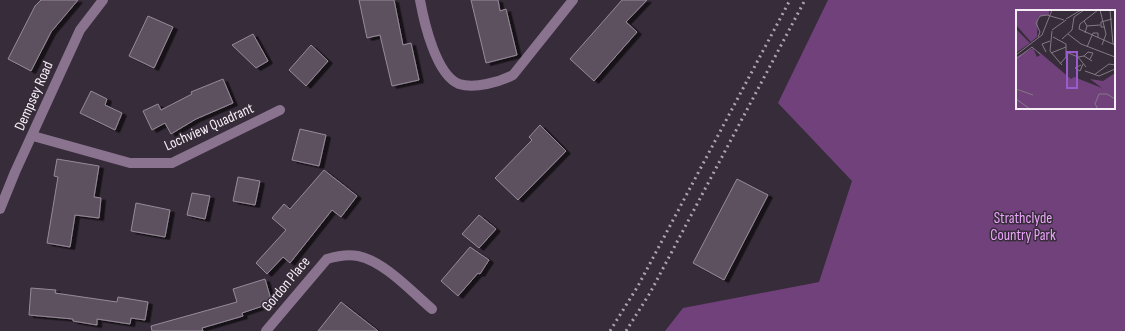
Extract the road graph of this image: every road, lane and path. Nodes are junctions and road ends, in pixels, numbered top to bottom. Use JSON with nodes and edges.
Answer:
{"nodes":[{"id":1,"x":103,"y":0,"type":"edge"},
{"id":2,"x":420,"y":0,"type":"edge"},
{"id":3,"x":573,"y":0,"type":"edge"},
{"id":4,"x":280,"y":110,"type":"dead end"},
{"id":5,"x":33,"y":136,"type":"junction"},
{"id":6,"x":0,"y":209,"type":"edge"},
{"id":7,"x":432,"y":309,"type":"dead end"},
{"id":8,"x":266,"y":331,"type":"edge"}],
"edges":[{"from":1,"to":5,"type":"street","name":"Dempsey Road"},
{"from":2,"to":3,"type":"street"},
{"from":4,"to":5,"type":"street","name":"Lochview Quadrant"},
{"from":5,"to":6,"type":"street","name":"Dempsey Road"},
{"from":7,"to":8,"type":"street","name":"Gordon Place"}]}
